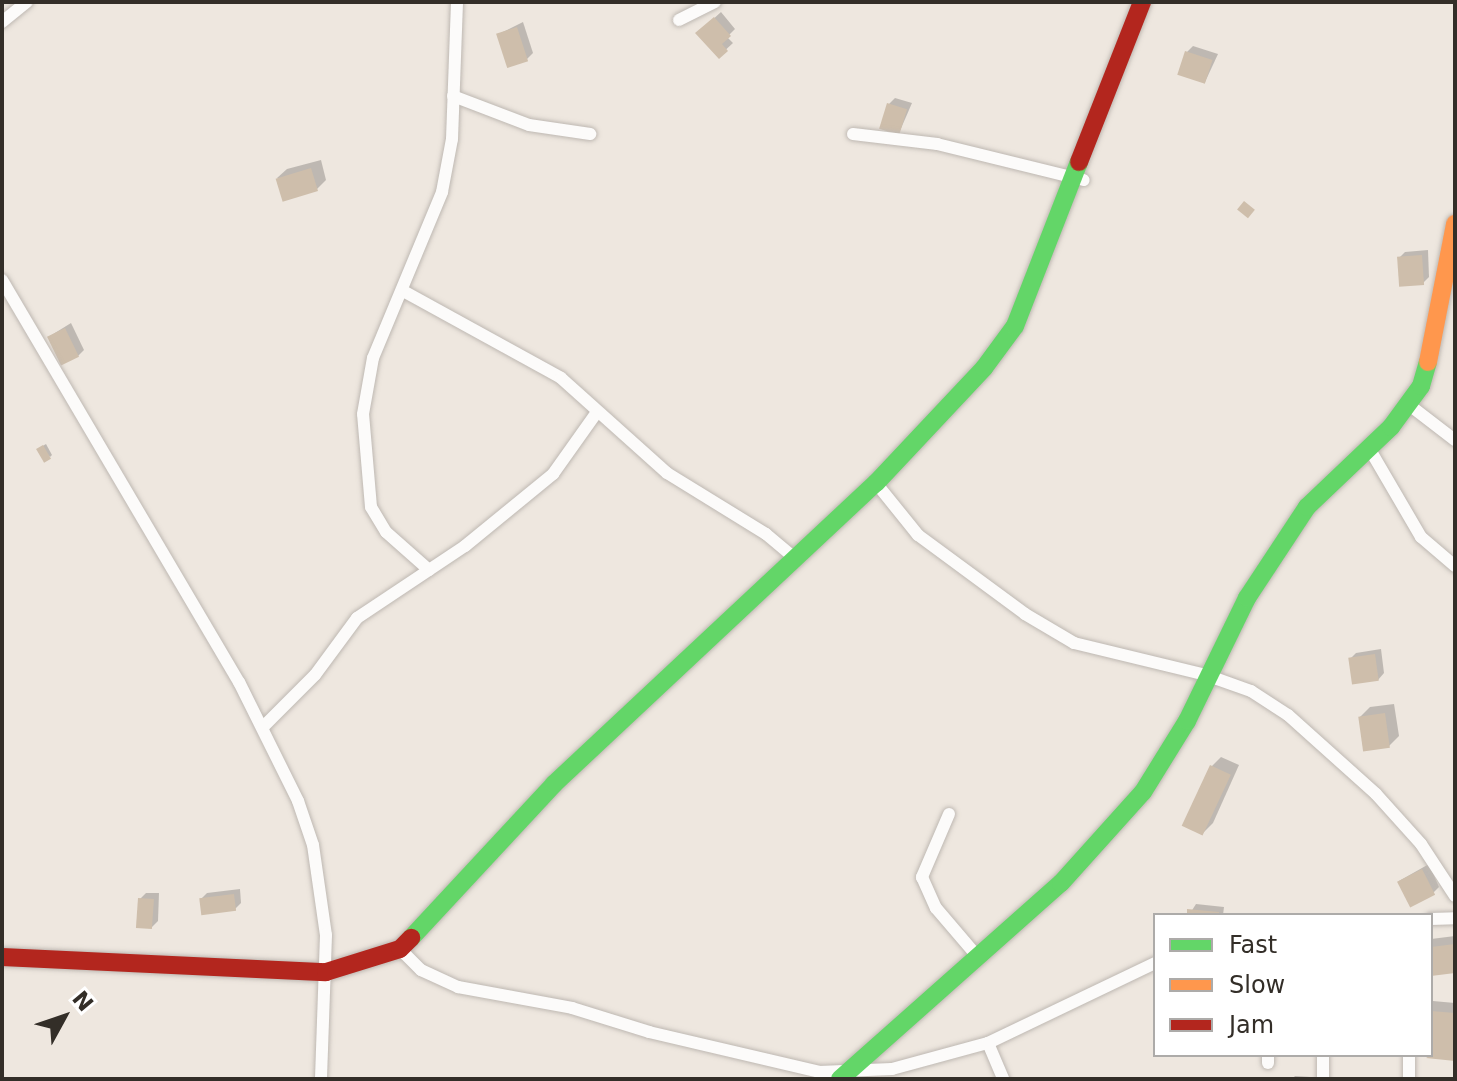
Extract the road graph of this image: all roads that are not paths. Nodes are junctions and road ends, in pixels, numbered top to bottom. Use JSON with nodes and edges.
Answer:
{"nodes":[{"id":1,"x":27,"y":2,"type":"edge"},
{"id":2,"x":457,"y":2,"type":"edge"},
{"id":3,"x":715,"y":2,"type":"edge"},
{"id":4,"x":1142,"y":2,"type":"edge"},
{"id":5,"x":679,"y":20,"type":"dead end"},
{"id":6,"x":2,"y":22,"type":"edge"},
{"id":7,"x":453,"y":96,"type":"junction"},
{"id":8,"x":590,"y":134,"type":"dead end"},
{"id":9,"x":853,"y":134,"type":"dead end"},
{"id":10,"x":1078,"y":177,"type":"junction"},
{"id":11,"x":1455,"y":224,"type":"edge"},
{"id":12,"x":2,"y":281,"type":"edge"},
{"id":13,"x":403,"y":291,"type":"junction"},
{"id":14,"x":1408,"y":404,"type":"junction"},
{"id":15,"x":597,"y":412,"type":"junction"},
{"id":16,"x":1455,"y":440,"type":"edge"},
{"id":17,"x":1369,"y":448,"type":"junction"},
{"id":18,"x":876,"y":483,"type":"junction"},
{"id":19,"x":793,"y":557,"type":"junction"},
{"id":20,"x":1455,"y":566,"type":"edge"},
{"id":21,"x":429,"y":570,"type":"junction"},
{"id":22,"x":1206,"y":675,"type":"junction"},
{"id":23,"x":264,"y":726,"type":"junction"},
{"id":24,"x":949,"y":814,"type":"dead end"},
{"id":25,"x":1455,"y":896,"type":"edge"},
{"id":26,"x":1455,"y":918,"type":"edge"},
{"id":27,"x":1433,"y":919,"type":"edge"},
{"id":28,"x":400,"y":949,"type":"junction"},
{"id":29,"x":977,"y":956,"type":"junction"},
{"id":30,"x":2,"y":957,"type":"edge"},
{"id":31,"x":1153,"y":964,"type":"edge"},
{"id":32,"x":326,"y":972,"type":"junction"},
{"id":33,"x":988,"y":1043,"type":"junction"},
{"id":34,"x":1323,"y":1057,"type":"edge"},
{"id":35,"x":1409,"y":1057,"type":"edge"},
{"id":36,"x":845,"y":1075,"type":"edge"},
{"id":37,"x":321,"y":1079,"type":"edge"},
{"id":38,"x":1003,"y":1079,"type":"edge"},
{"id":39,"x":1323,"y":1079,"type":"edge"},
{"id":40,"x":1409,"y":1079,"type":"edge"}],
"edges":[{"from":1,"to":6,"type":"street"},
{"from":2,"to":7,"type":"street"},
{"from":3,"to":5,"type":"street"},
{"from":4,"to":10,"type":"street"},
{"from":7,"to":8,"type":"street"},
{"from":7,"to":13,"type":"street"},
{"from":9,"to":10,"type":"street"},
{"from":10,"to":18,"type":"street"},
{"from":11,"to":14,"type":"street"},
{"from":12,"to":23,"type":"street"},
{"from":13,"to":15,"type":"street"},
{"from":13,"to":21,"type":"street"},
{"from":14,"to":16,"type":"street"},
{"from":14,"to":17,"type":"street"},
{"from":15,"to":19,"type":"street"},
{"from":15,"to":21,"type":"street"},
{"from":17,"to":20,"type":"street"},
{"from":17,"to":22,"type":"street"},
{"from":18,"to":19,"type":"street"},
{"from":18,"to":22,"type":"street"},
{"from":19,"to":28,"type":"street"},
{"from":21,"to":23,"type":"street"},
{"from":22,"to":25,"type":"street"},
{"from":22,"to":29,"type":"street"},
{"from":23,"to":32,"type":"street"},
{"from":24,"to":29,"type":"street"},
{"from":26,"to":27,"type":"street"},
{"from":28,"to":32,"type":"street"},
{"from":28,"to":36,"type":"street"},
{"from":29,"to":36,"type":"street"},
{"from":30,"to":32,"type":"street"},
{"from":31,"to":33,"type":"street"},
{"from":32,"to":37,"type":"street"},
{"from":33,"to":36,"type":"street"},
{"from":33,"to":38,"type":"street"},
{"from":34,"to":39,"type":"street"},
{"from":35,"to":40,"type":"street"}]}
